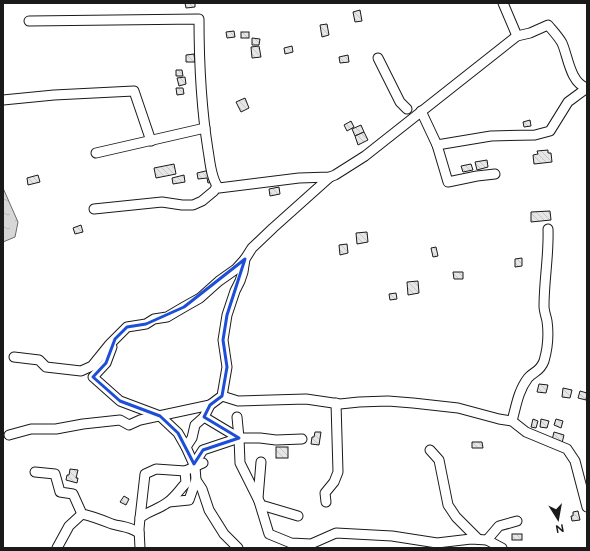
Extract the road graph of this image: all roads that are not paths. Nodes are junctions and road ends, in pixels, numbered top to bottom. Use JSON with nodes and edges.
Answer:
{"nodes":[{"id":1,"x":503,"y":3,"type":"edge"},
{"id":2,"x":30,"y":21,"type":"dead end"},
{"id":3,"x":517,"y":36,"type":"junction"},
{"id":4,"x":378,"y":58,"type":"dead end"},
{"id":5,"x":587,"y":88,"type":"edge"},
{"id":6,"x":3,"y":100,"type":"edge"},
{"id":7,"x":407,"y":110,"type":"junction"},
{"id":8,"x":420,"y":111,"type":"junction"},
{"id":9,"x":412,"y":118,"type":"junction"},
{"id":10,"x":205,"y":128,"type":"junction"},
{"id":11,"x":151,"y":141,"type":"junction"},
{"id":12,"x":437,"y":145,"type":"junction"},
{"id":13,"x":96,"y":153,"type":"dead end"},
{"id":14,"x":495,"y":174,"type":"dead end"},
{"id":15,"x":330,"y":177,"type":"junction"},
{"id":16,"x":217,"y":186,"type":"junction"},
{"id":17,"x":94,"y":210,"type":"dead end"},
{"id":18,"x":548,"y":229,"type":"dead end"},
{"id":19,"x":245,"y":259,"type":"junction"},
{"id":20,"x":115,"y":339,"type":"junction"},
{"id":21,"x":14,"y":357,"type":"dead end"},
{"id":22,"x":222,"y":396,"type":"junction"},
{"id":23,"x":336,"y":403,"type":"junction"},
{"id":24,"x":210,"y":405,"type":"junction"},
{"id":25,"x":160,"y":416,"type":"junction"},
{"id":26,"x":204,"y":417,"type":"junction"},
{"id":27,"x":237,"y":417,"type":"dead end"},
{"id":28,"x":512,"y":421,"type":"junction"},
{"id":29,"x":9,"y":435,"type":"dead end"},
{"id":30,"x":239,"y":438,"type":"junction"},
{"id":31,"x":302,"y":439,"type":"dead end"},
{"id":32,"x":186,"y":447,"type":"junction"},
{"id":33,"x":430,"y":450,"type":"dead end"},
{"id":34,"x":261,"y":462,"type":"dead end"},
{"id":35,"x":197,"y":464,"type":"junction"},
{"id":36,"x":185,"y":471,"type":"junction"},
{"id":37,"x":35,"y":472,"type":"dead end"},
{"id":38,"x":196,"y":480,"type":"junction"},
{"id":39,"x":258,"y":498,"type":"junction"},
{"id":40,"x":169,"y":502,"type":"junction"},
{"id":41,"x":326,"y":502,"type":"dead end"},
{"id":42,"x":587,"y":507,"type":"edge"},
{"id":43,"x":82,"y":514,"type":"junction"},
{"id":44,"x":298,"y":516,"type":"dead end"},
{"id":45,"x":140,"y":518,"type":"junction"},
{"id":46,"x":517,"y":521,"type":"dead end"},
{"id":47,"x":139,"y":533,"type":"junction"},
{"id":48,"x":483,"y":539,"type":"junction"},
{"id":49,"x":57,"y":548,"type":"edge"},
{"id":50,"x":140,"y":548,"type":"edge"},
{"id":51,"x":238,"y":548,"type":"edge"},
{"id":52,"x":502,"y":548,"type":"edge"}],
"edges":[{"from":1,"to":3,"type":"street"},
{"from":2,"to":10,"type":"street"},
{"from":3,"to":5,"type":"street"},
{"from":3,"to":8,"type":"street"},
{"from":4,"to":7,"type":"street"},
{"from":5,"to":12,"type":"street"},
{"from":6,"to":11,"type":"street"},
{"from":7,"to":8,"type":"street"},
{"from":7,"to":9,"type":"street"},
{"from":8,"to":9,"type":"street"},
{"from":8,"to":12,"type":"street"},
{"from":9,"to":15,"type":"street"},
{"from":10,"to":11,"type":"street"},
{"from":10,"to":16,"type":"street"},
{"from":11,"to":13,"type":"street"},
{"from":12,"to":14,"type":"street"},
{"from":15,"to":16,"type":"street"},
{"from":15,"to":19,"type":"street"},
{"from":16,"to":17,"type":"street"},
{"from":18,"to":28,"type":"street"},
{"from":19,"to":20,"type":"street"},
{"from":19,"to":22,"type":"street"},
{"from":20,"to":21,"type":"street"},
{"from":20,"to":25,"type":"street"},
{"from":22,"to":23,"type":"street"},
{"from":22,"to":24,"type":"street"},
{"from":23,"to":28,"type":"street"},
{"from":23,"to":41,"type":"street"},
{"from":24,"to":25,"type":"street"},
{"from":24,"to":26,"type":"street"},
{"from":25,"to":29,"type":"street"},
{"from":25,"to":32,"type":"street"},
{"from":26,"to":30,"type":"street"},
{"from":26,"to":32,"type":"street"},
{"from":27,"to":30,"type":"street"},
{"from":28,"to":42,"type":"street"},
{"from":30,"to":31,"type":"street"},
{"from":30,"to":35,"type":"street"},
{"from":30,"to":39,"type":"street"},
{"from":32,"to":35,"type":"street"},
{"from":33,"to":48,"type":"street"},
{"from":34,"to":39,"type":"street"},
{"from":35,"to":36,"type":"street"},
{"from":35,"to":38,"type":"street"},
{"from":36,"to":40,"type":"street"},
{"from":36,"to":45,"type":"street"},
{"from":37,"to":43,"type":"street"},
{"from":38,"to":40,"type":"street"},
{"from":38,"to":51,"type":"street"},
{"from":39,"to":44,"type":"street"},
{"from":39,"to":48,"type":"street"},
{"from":40,"to":45,"type":"street"},
{"from":43,"to":47,"type":"street"},
{"from":43,"to":49,"type":"street"},
{"from":45,"to":47,"type":"street"},
{"from":46,"to":48,"type":"street"},
{"from":47,"to":50,"type":"street"},
{"from":48,"to":52,"type":"street"}]}
